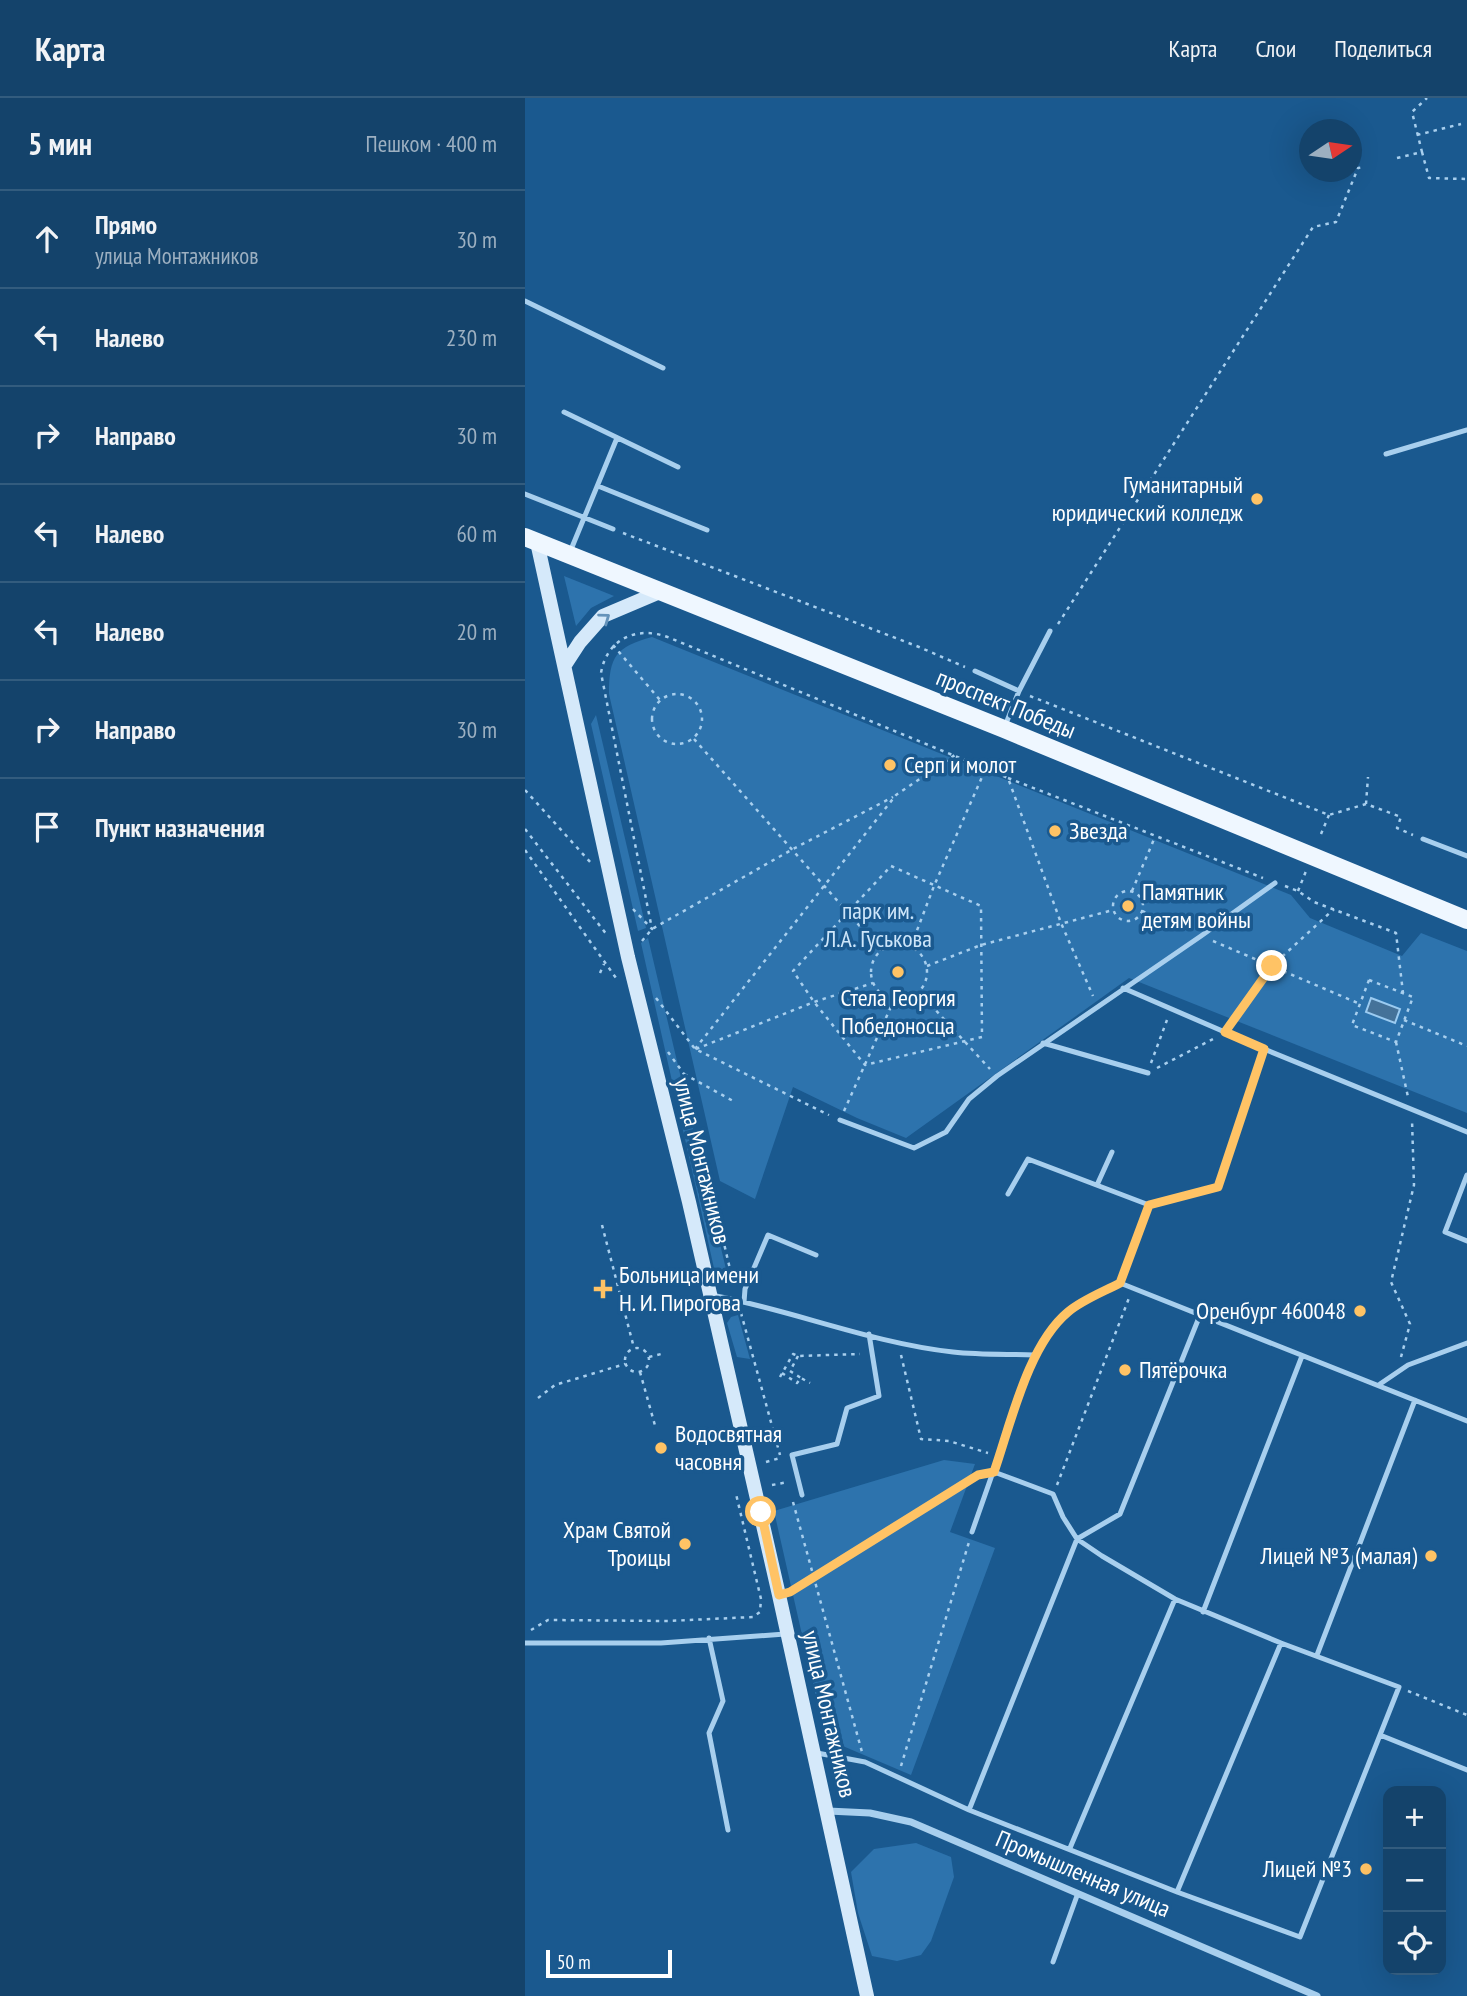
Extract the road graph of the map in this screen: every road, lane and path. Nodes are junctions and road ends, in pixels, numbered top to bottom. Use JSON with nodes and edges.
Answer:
{"nodes":[{"id":1,"x":1427,"y":98,"type":"edge"},
{"id":2,"x":1461,"y":124,"type":"dead end"},
{"id":3,"x":1417,"y":135,"type":"junction"},
{"id":4,"x":1422,"y":152,"type":"junction"},
{"id":5,"x":1397,"y":159,"type":"dead end"},
{"id":6,"x":1364,"y":167,"type":"dead end"},
{"id":7,"x":1467,"y":179,"type":"edge"},
{"id":8,"x":525,"y":301,"type":"edge"},
{"id":9,"x":663,"y":368,"type":"dead end"},
{"id":10,"x":564,"y":412,"type":"dead end"},
{"id":11,"x":1467,"y":430,"type":"edge"},
{"id":12,"x":617,"y":438,"type":"junction"},
{"id":13,"x":1386,"y":454,"type":"dead end"},
{"id":14,"x":678,"y":467,"type":"dead end"},
{"id":15,"x":598,"y":486,"type":"junction"},
{"id":16,"x":525,"y":494,"type":"edge"},
{"id":17,"x":585,"y":517,"type":"junction"},
{"id":18,"x":613,"y":529,"type":"joint"},
{"id":19,"x":707,"y":530,"type":"dead end"},
{"id":20,"x":531,"y":539,"type":"edge"},
{"id":21,"x":569,"y":555,"type":"junction"},
{"id":22,"x":661,"y":591,"type":"junction"},
{"id":23,"x":1050,"y":631,"type":"joint"},
{"id":24,"x":613,"y":645,"type":"junction"},
{"id":25,"x":565,"y":665,"type":"junction"},
{"id":26,"x":975,"y":671,"type":"joint"},
{"id":27,"x":1019,"y":691,"type":"junction"},
{"id":28,"x":660,"y":700,"type":"junction"},
{"id":29,"x":1004,"y":729,"type":"junction"},
{"id":30,"x":694,"y":739,"type":"junction"},
{"id":31,"x":955,"y":755,"type":"junction"},
{"id":32,"x":986,"y":768,"type":"junction"},
{"id":33,"x":1368,"y":777,"type":"dead end"},
{"id":34,"x":1008,"y":778,"type":"junction"},
{"id":35,"x":525,"y":790,"type":"edge"},
{"id":36,"x":896,"y":795,"type":"junction"},
{"id":37,"x":1366,"y":804,"type":"junction"},
{"id":38,"x":1329,"y":815,"type":"junction"},
{"id":39,"x":525,"y":829,"type":"edge"},
{"id":40,"x":1321,"y":834,"type":"dead end"},
{"id":41,"x":1155,"y":837,"type":"junction"},
{"id":42,"x":1423,"y":839,"type":"joint"},
{"id":43,"x":793,"y":849,"type":"junction"},
{"id":44,"x":1467,"y":856,"type":"edge"},
{"id":45,"x":597,"y":870,"type":"dead end"},
{"id":46,"x":1306,"y":871,"type":"dead end"},
{"id":47,"x":1275,"y":883,"type":"junction"},
{"id":48,"x":826,"y":886,"type":"junction"},
{"id":49,"x":934,"y":886,"type":"junction"},
{"id":50,"x":1132,"y":891,"type":"junction"},
{"id":51,"x":1298,"y":891,"type":"junction"},
{"id":52,"x":634,"y":909,"type":"dead end"},
{"id":53,"x":1333,"y":909,"type":"junction"},
{"id":54,"x":847,"y":910,"type":"junction"},
{"id":55,"x":1113,"y":910,"type":"junction"},
{"id":56,"x":1142,"y":911,"type":"junction"},
{"id":57,"x":1467,"y":920,"type":"edge"},
{"id":58,"x":1061,"y":923,"type":"junction"},
{"id":59,"x":652,"y":929,"type":"junction"},
{"id":60,"x":1201,"y":936,"type":"junction"},
{"id":61,"x":610,"y":939,"type":"dead end"},
{"id":62,"x":981,"y":945,"type":"junction"},
{"id":63,"x":911,"y":946,"type":"junction"},
{"id":64,"x":881,"y":950,"type":"junction"},
{"id":65,"x":628,"y":957,"type":"junction"},
{"id":66,"x":927,"y":966,"type":"junction"},
{"id":67,"x":1272,"y":966,"type":"junction"},
{"id":68,"x":600,"y":973,"type":"dead end"},
{"id":69,"x":873,"y":983,"type":"junction"},
{"id":70,"x":1123,"y":988,"type":"junction"},
{"id":71,"x":919,"y":992,"type":"junction"},
{"id":72,"x":1403,"y":993,"type":"junction"},
{"id":73,"x":652,"y":994,"type":"dead end"},
{"id":74,"x":894,"y":1000,"type":"junction"},
{"id":75,"x":814,"y":1002,"type":"junction"},
{"id":76,"x":1360,"y":1004,"type":"junction"},
{"id":77,"x":1098,"y":1005,"type":"junction"},
{"id":78,"x":1171,"y":1009,"type":"junction"},
{"id":79,"x":1404,"y":1020,"type":"junction"},
{"id":80,"x":1225,"y":1032,"type":"junction"},
{"id":81,"x":964,"y":1040,"type":"junction"},
{"id":82,"x":1396,"y":1042,"type":"junction"},
{"id":83,"x":1043,"y":1043,"type":"junction"},
{"id":84,"x":1467,"y":1046,"type":"edge"},
{"id":85,"x":695,"y":1049,"type":"junction"},
{"id":86,"x":1264,"y":1049,"type":"junction"},
{"id":87,"x":865,"y":1065,"type":"junction"},
{"id":88,"x":1148,"y":1073,"type":"junction"},
{"id":89,"x":684,"y":1074,"type":"dead end"},
{"id":90,"x":997,"y":1076,"type":"junction"},
{"id":91,"x":735,"y":1102,"type":"dead end"},
{"id":92,"x":1412,"y":1110,"type":"junction"},
{"id":93,"x":840,"y":1120,"type":"junction"},
{"id":94,"x":1467,"y":1132,"type":"edge"},
{"id":95,"x":1112,"y":1152,"type":"dead end"},
{"id":96,"x":1467,"y":1175,"type":"edge"},
{"id":97,"x":1097,"y":1185,"type":"junction"},
{"id":98,"x":1008,"y":1194,"type":"dead end"},
{"id":99,"x":1149,"y":1205,"type":"junction"},
{"id":100,"x":602,"y":1225,"type":"dead end"},
{"id":101,"x":1467,"y":1241,"type":"edge"},
{"id":102,"x":816,"y":1255,"type":"dead end"},
{"id":103,"x":1120,"y":1283,"type":"junction"},
{"id":104,"x":1132,"y":1289,"type":"junction"},
{"id":105,"x":711,"y":1295,"type":"junction"},
{"id":106,"x":744,"y":1301,"type":"junction"},
{"id":107,"x":1200,"y":1315,"type":"junction"},
{"id":108,"x":869,"y":1334,"type":"junction"},
{"id":109,"x":898,"y":1342,"type":"junction"},
{"id":110,"x":1467,"y":1343,"type":"edge"},
{"id":111,"x":633,"y":1348,"type":"junction"},
{"id":112,"x":661,"y":1354,"type":"dead end"},
{"id":113,"x":872,"y":1354,"type":"junction"},
{"id":114,"x":1034,"y":1355,"type":"junction"},
{"id":115,"x":798,"y":1356,"type":"junction"},
{"id":116,"x":1302,"y":1356,"type":"junction"},
{"id":117,"x":649,"y":1357,"type":"junction"},
{"id":118,"x":1401,"y":1357,"type":"dead end"},
{"id":119,"x":625,"y":1364,"type":"junction"},
{"id":120,"x":641,"y":1372,"type":"junction"},
{"id":121,"x":801,"y":1378,"type":"junction"},
{"id":122,"x":810,"y":1383,"type":"dead end"},
{"id":123,"x":1380,"y":1384,"type":"junction"},
{"id":124,"x":538,"y":1398,"type":"dead end"},
{"id":125,"x":1415,"y":1400,"type":"junction"},
{"id":126,"x":1467,"y":1421,"type":"edge"},
{"id":127,"x":656,"y":1429,"type":"dead end"},
{"id":128,"x":999,"y":1456,"type":"junction"},
{"id":129,"x":781,"y":1458,"type":"dead end"},
{"id":130,"x":766,"y":1462,"type":"dead end"},
{"id":131,"x":994,"y":1472,"type":"junction"},
{"id":132,"x":788,"y":1482,"type":"dead end"},
{"id":133,"x":772,"y":1485,"type":"dead end"},
{"id":134,"x":736,"y":1494,"type":"dead end"},
{"id":135,"x":1053,"y":1494,"type":"junction"},
{"id":136,"x":802,"y":1495,"type":"dead end"},
{"id":137,"x":972,"y":1532,"type":"joint"},
{"id":138,"x":1077,"y":1539,"type":"junction"},
{"id":139,"x":779,"y":1595,"type":"junction"},
{"id":140,"x":761,"y":1599,"type":"junction"},
{"id":141,"x":1175,"y":1599,"type":"junction"},
{"id":142,"x":1203,"y":1612,"type":"junction"},
{"id":143,"x":525,"y":1634,"type":"edge"},
{"id":144,"x":788,"y":1634,"type":"junction"},
{"id":145,"x":709,"y":1638,"type":"junction"},
{"id":146,"x":525,"y":1643,"type":"edge"},
{"id":147,"x":1281,"y":1643,"type":"junction"},
{"id":148,"x":1317,"y":1655,"type":"junction"},
{"id":149,"x":1399,"y":1687,"type":"junction"},
{"id":150,"x":1467,"y":1715,"type":"edge"},
{"id":151,"x":1380,"y":1735,"type":"junction"},
{"id":152,"x":815,"y":1753,"type":"junction"},
{"id":153,"x":1467,"y":1770,"type":"edge"},
{"id":154,"x":898,"y":1777,"type":"junction"},
{"id":155,"x":969,"y":1810,"type":"junction"},
{"id":156,"x":828,"y":1811,"type":"junction"},
{"id":157,"x":728,"y":1830,"type":"dead end"},
{"id":158,"x":1070,"y":1848,"type":"junction"},
{"id":159,"x":1177,"y":1892,"type":"junction"},
{"id":160,"x":1078,"y":1893,"type":"junction"},
{"id":161,"x":1053,"y":1962,"type":"dead end"},
{"id":162,"x":867,"y":1996,"type":"edge"},
{"id":163,"x":1317,"y":1996,"type":"edge"}],
"edges":[{"from":1,"to":3,"type":"path"},
{"from":2,"to":3,"type":"path"},
{"from":3,"to":4,"type":"path"},
{"from":4,"to":5,"type":"path"},
{"from":4,"to":7,"type":"path"},
{"from":6,"to":23,"type":"path"},
{"from":8,"to":9,"type":"lane"},
{"from":10,"to":12,"type":"lane"},
{"from":11,"to":13,"type":"lane"},
{"from":12,"to":14,"type":"lane"},
{"from":12,"to":15,"type":"lane"},
{"from":15,"to":17,"type":"lane"},
{"from":15,"to":19,"type":"lane"},
{"from":16,"to":17,"type":"lane"},
{"from":17,"to":18,"type":"lane"},
{"from":17,"to":21,"type":"lane"},
{"from":18,"to":26,"type":"path"},
{"from":20,"to":21,"type":"main road","name":"проспект Победы"},
{"from":20,"to":25,"type":"main road","name":"улица Монтажников"},
{"from":21,"to":22,"type":"main road","name":"проспект Победы"},
{"from":25,"to":22,"type":"main road","one_way":true},
{"from":22,"to":29,"type":"main road","name":"проспект Победы"},
{"from":23,"to":27,"type":"lane"},
{"from":24,"to":28,"type":"path"},
{"from":24,"to":31,"type":"path"},
{"from":24,"to":59,"type":"path"},
{"from":25,"to":65,"type":"main road","name":"улица Монтажников"},
{"from":26,"to":27,"type":"lane"},
{"from":27,"to":29,"type":"lane"},
{"from":27,"to":38,"type":"path"},
{"from":28,"to":30,"type":"path"},
{"from":28,"to":30,"type":"path"},
{"from":29,"to":57,"type":"main road","name":"проспект Победы"},
{"from":30,"to":43,"type":"path"},
{"from":31,"to":32,"type":"path"},
{"from":31,"to":36,"type":"path"},
{"from":32,"to":34,"type":"path"},
{"from":32,"to":49,"type":"path"},
{"from":33,"to":37,"type":"path"},
{"from":34,"to":41,"type":"path"},
{"from":34,"to":58,"type":"path"},
{"from":35,"to":45,"type":"path"},
{"from":36,"to":43,"type":"path"},
{"from":36,"to":48,"type":"path"},
{"from":37,"to":38,"type":"path"},
{"from":37,"to":42,"type":"path"},
{"from":38,"to":40,"type":"path"},
{"from":39,"to":61,"type":"path"},
{"from":41,"to":47,"type":"path"},
{"from":41,"to":50,"type":"path"},
{"from":42,"to":44,"type":"lane"},
{"from":43,"to":48,"type":"path"},
{"from":43,"to":59,"type":"path"},
{"from":46,"to":51,"type":"path"},
{"from":47,"to":51,"type":"path"},
{"from":47,"to":60,"type":"lane"},
{"from":48,"to":54,"type":"path"},
{"from":48,"to":85,"type":"path"},
{"from":49,"to":54,"type":"path"},
{"from":49,"to":62,"type":"path"},
{"from":49,"to":63,"type":"path"},
{"from":50,"to":55,"type":"path"},
{"from":50,"to":56,"type":"path"},
{"from":51,"to":53,"type":"path"},
{"from":52,"to":59,"type":"path"},
{"from":53,"to":67,"type":"path"},
{"from":53,"to":72,"type":"path"},
{"from":54,"to":64,"type":"path"},
{"from":54,"to":75,"type":"path"},
{"from":55,"to":56,"type":"path"},
{"from":55,"to":58,"type":"path"},
{"from":56,"to":60,"type":"path"},
{"from":58,"to":62,"type":"path"},
{"from":58,"to":77,"type":"path"},
{"from":59,"to":65,"type":"path"},
{"from":60,"to":67,"type":"path"},
{"from":60,"to":70,"type":"lane"},
{"from":62,"to":66,"type":"path"},
{"from":62,"to":81,"type":"path"},
{"from":63,"to":64,"type":"path"},
{"from":63,"to":66,"type":"path"},
{"from":64,"to":69,"type":"path"},
{"from":65,"to":68,"type":"path"},
{"from":65,"to":105,"type":"main road","name":"улица Монтажников"},
{"from":66,"to":71,"type":"path"},
{"from":67,"to":76,"type":"path"},
{"from":67,"to":80,"type":"path"},
{"from":69,"to":74,"type":"path"},
{"from":69,"to":75,"type":"path"},
{"from":70,"to":77,"type":"lane"},
{"from":70,"to":78,"type":"lane"},
{"from":71,"to":74,"type":"path"},
{"from":71,"to":81,"type":"path"},
{"from":72,"to":76,"type":"path"},
{"from":72,"to":79,"type":"path"},
{"from":73,"to":85,"type":"path"},
{"from":74,"to":87,"type":"path"},
{"from":75,"to":85,"type":"path"},
{"from":75,"to":87,"type":"path"},
{"from":76,"to":82,"type":"path"},
{"from":77,"to":83,"type":"lane"},
{"from":78,"to":80,"type":"lane"},
{"from":78,"to":88,"type":"path"},
{"from":79,"to":82,"type":"path"},
{"from":79,"to":84,"type":"path"},
{"from":80,"to":86,"type":"lane"},
{"from":80,"to":88,"type":"path"},
{"from":81,"to":87,"type":"path"},
{"from":81,"to":90,"type":"path"},
{"from":82,"to":92,"type":"path"},
{"from":83,"to":88,"type":"lane"},
{"from":83,"to":90,"type":"lane"},
{"from":85,"to":93,"type":"path"},
{"from":86,"to":92,"type":"lane"},
{"from":86,"to":99,"type":"lane"},
{"from":87,"to":93,"type":"path"},
{"from":89,"to":91,"type":"path"},
{"from":90,"to":93,"type":"lane"},
{"from":92,"to":94,"type":"lane"},
{"from":92,"to":118,"type":"path"},
{"from":95,"to":97,"type":"lane"},
{"from":96,"to":101,"type":"lane"},
{"from":97,"to":98,"type":"lane"},
{"from":97,"to":99,"type":"lane"},
{"from":99,"to":103,"type":"lane"},
{"from":100,"to":111,"type":"path"},
{"from":102,"to":106,"type":"lane"},
{"from":103,"to":104,"type":"lane"},
{"from":103,"to":114,"type":"lane"},
{"from":104,"to":107,"type":"lane"},
{"from":104,"to":135,"type":"path"},
{"from":105,"to":106,"type":"lane"},
{"from":105,"to":139,"type":"main road","name":"улица Монтажников"},
{"from":106,"to":108,"type":"lane"},
{"from":107,"to":116,"type":"lane"},
{"from":107,"to":138,"type":"lane"},
{"from":108,"to":109,"type":"lane"},
{"from":108,"to":113,"type":"lane"},
{"from":109,"to":114,"type":"lane"},
{"from":109,"to":128,"type":"path"},
{"from":110,"to":123,"type":"lane"},
{"from":111,"to":117,"type":"path"},
{"from":111,"to":119,"type":"path"},
{"from":112,"to":117,"type":"path"},
{"from":113,"to":115,"type":"path"},
{"from":113,"to":136,"type":"lane"},
{"from":114,"to":128,"type":"lane"},
{"from":115,"to":121,"type":"path"},
{"from":115,"to":121,"type":"path"},
{"from":116,"to":123,"type":"lane"},
{"from":116,"to":142,"type":"lane"},
{"from":117,"to":120,"type":"path"},
{"from":119,"to":120,"type":"path"},
{"from":119,"to":124,"type":"path"},
{"from":120,"to":127,"type":"path"},
{"from":121,"to":122,"type":"path"},
{"from":123,"to":125,"type":"lane"},
{"from":125,"to":126,"type":"lane"},
{"from":125,"to":148,"type":"lane"},
{"from":128,"to":131,"type":"lane"},
{"from":129,"to":130,"type":"path"},
{"from":131,"to":135,"type":"lane"},
{"from":131,"to":137,"type":"lane"},
{"from":131,"to":139,"type":"path"},
{"from":132,"to":133,"type":"path"},
{"from":134,"to":140,"type":"path"},
{"from":135,"to":138,"type":"lane"},
{"from":137,"to":154,"type":"path"},
{"from":138,"to":141,"type":"lane"},
{"from":138,"to":155,"type":"lane"},
{"from":139,"to":140,"type":"path"},
{"from":139,"to":144,"type":"main road","name":"улица Монтажников"},
{"from":140,"to":143,"type":"path"},
{"from":141,"to":142,"type":"lane"},
{"from":141,"to":158,"type":"lane"},
{"from":142,"to":147,"type":"lane"},
{"from":144,"to":145,"type":"lane"},
{"from":144,"to":152,"type":"main road","name":"улица Монтажников"},
{"from":145,"to":146,"type":"lane"},
{"from":145,"to":157,"type":"lane"},
{"from":147,"to":148,"type":"lane"},
{"from":147,"to":159,"type":"lane"},
{"from":148,"to":149,"type":"lane"},
{"from":149,"to":150,"type":"path"},
{"from":149,"to":151,"type":"lane"},
{"from":151,"to":153,"type":"lane"},
{"from":151,"to":159,"type":"lane"},
{"from":152,"to":154,"type":"lane"},
{"from":152,"to":156,"type":"main road","name":"улица Монтажников"},
{"from":154,"to":155,"type":"lane"},
{"from":155,"to":158,"type":"lane"},
{"from":156,"to":160,"type":"street","name":"Промышленная улица"},
{"from":156,"to":162,"type":"main road","name":"улица Монтажников"},
{"from":158,"to":159,"type":"lane"},
{"from":160,"to":161,"type":"lane"},
{"from":160,"to":163,"type":"street","name":"Промышленная улица"}]}
